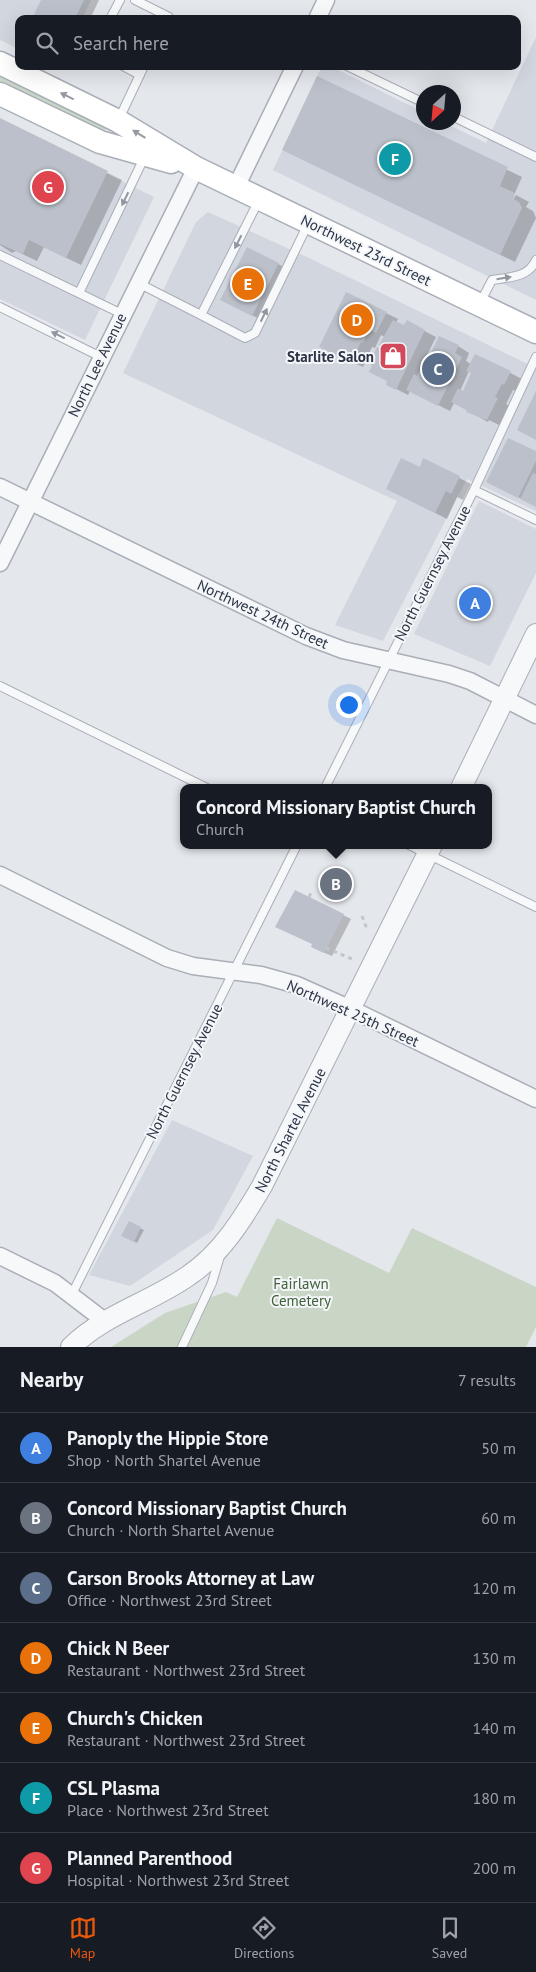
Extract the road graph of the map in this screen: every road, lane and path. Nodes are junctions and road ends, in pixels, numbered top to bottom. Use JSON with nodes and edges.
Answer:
{"nodes":[{"id":1,"x":120,"y":0,"type":"edge"},
{"id":2,"x":135,"y":0,"type":"edge"},
{"id":3,"x":326,"y":0,"type":"edge"},
{"id":4,"x":112,"y":15,"type":"edge"},
{"id":5,"x":165,"y":15,"type":"edge"},
{"id":6,"x":319,"y":15,"type":"edge"},
{"id":7,"x":0,"y":63,"type":"edge"},
{"id":8,"x":131,"y":70,"type":"edge"},
{"id":9,"x":142,"y":70,"type":"edge"},
{"id":10,"x":292,"y":70,"type":"edge"},
{"id":11,"x":355,"y":70,"type":"edge"},
{"id":12,"x":140,"y":75,"type":"junction"},
{"id":13,"x":0,"y":94,"type":"edge"},
{"id":14,"x":416,"y":99,"type":"edge"},
{"id":15,"x":118,"y":121,"type":"junction"},
{"id":16,"x":461,"y":121,"type":"edge"},
{"id":17,"x":146,"y":155,"type":"junction"},
{"id":18,"x":536,"y":157,"type":"edge"},
{"id":19,"x":196,"y":168,"type":"junction"},
{"id":20,"x":236,"y":187,"type":"junction"},
{"id":21,"x":260,"y":198,"type":"junction"},
{"id":22,"x":308,"y":222,"type":"junction"},
{"id":23,"x":0,"y":255,"type":"edge"},
{"id":24,"x":536,"y":260,"type":"edge"},
{"id":25,"x":138,"y":283,"type":"junction"},
{"id":26,"x":79,"y":293,"type":"junction"},
{"id":27,"x":479,"y":305,"type":"junction"},
{"id":28,"x":0,"y":306,"type":"edge"},
{"id":29,"x":122,"y":314,"type":"junction"},
{"id":30,"x":201,"y":315,"type":"junction"},
{"id":31,"x":536,"y":332,"type":"edge"},
{"id":32,"x":101,"y":357,"type":"junction"},
{"id":33,"x":536,"y":357,"type":"edge"},
{"id":34,"x":0,"y":487,"type":"edge"},
{"id":35,"x":474,"y":490,"type":"junction"},
{"id":36,"x":30,"y":502,"type":"junction"},
{"id":37,"x":536,"y":520,"type":"edge"},
{"id":38,"x":0,"y":563,"type":"edge"},
{"id":39,"x":536,"y":634,"type":"edge"},
{"id":40,"x":388,"y":661,"type":"junction"},
{"id":41,"x":0,"y":686,"type":"edge"},
{"id":42,"x":504,"y":700,"type":"junction"},
{"id":43,"x":536,"y":715,"type":"edge"},
{"id":44,"x":199,"y":784,"type":"edge"},
{"id":45,"x":327,"y":784,"type":"edge"},
{"id":46,"x":462,"y":784,"type":"edge"},
{"id":47,"x":295,"y":849,"type":"edge"},
{"id":48,"x":430,"y":850,"type":"edge"},
{"id":49,"x":0,"y":875,"type":"edge"},
{"id":50,"x":536,"y":907,"type":"edge"},
{"id":51,"x":362,"y":916,"type":"dead end"},
{"id":52,"x":364,"y":936,"type":"dead end"},
{"id":53,"x":326,"y":948,"type":"dead end"},
{"id":54,"x":356,"y":951,"type":"dead end"},
{"id":55,"x":234,"y":972,"type":"junction"},
{"id":56,"x":351,"y":1009,"type":"junction"},
{"id":57,"x":536,"y":1099,"type":"edge"},
{"id":58,"x":224,"y":1244,"type":"junction"},
{"id":59,"x":0,"y":1256,"type":"edge"},
{"id":60,"x":72,"y":1296,"type":"junction"},
{"id":61,"x":106,"y":1322,"type":"junction"},
{"id":62,"x":71,"y":1347,"type":"edge"},
{"id":63,"x":182,"y":1347,"type":"edge"}],
"edges":[{"from":1,"to":4,"type":"lane"},
{"from":2,"to":5,"type":"lane"},
{"from":3,"to":6,"type":"street"},
{"from":15,"to":7,"type":"main road","name":"Northwest 23rd Street","one_way":true},
{"from":8,"to":12,"type":"lane"},
{"from":9,"to":12,"type":"lane"},
{"from":10,"to":20,"type":"street"},
{"from":11,"to":14,"type":"lane"},
{"from":12,"to":15,"type":"lane"},
{"from":13,"to":17,"type":"main road","name":"Northwest 23rd Street"},
{"from":19,"to":15,"type":"main road","name":"Northwest 23rd Street","one_way":true},
{"from":16,"to":18,"type":"lane"},
{"from":17,"to":19,"type":"main road","name":"Northwest 23rd Street"},
{"from":17,"to":26,"type":"lane","one_way":true},
{"from":19,"to":20,"type":"main road","name":"Northwest 23rd Street"},
{"from":19,"to":25,"type":"street","name":"North Lee Avenue"},
{"from":20,"to":21,"type":"main road","name":"Northwest 23rd Street"},
{"from":21,"to":22,"type":"main road","name":"Northwest 23rd Street"},
{"from":21,"to":30,"type":"lane","one_way":true},
{"from":22,"to":27,"type":"main road","name":"Northwest 23rd Street"},
{"from":30,"to":22,"type":"lane","one_way":true},
{"from":23,"to":26,"type":"lane"},
{"from":27,"to":24,"type":"lane","one_way":true},
{"from":25,"to":29,"type":"street","name":"North Lee Avenue"},
{"from":25,"to":30,"type":"lane"},
{"from":26,"to":29,"type":"lane"},
{"from":27,"to":31,"type":"main road","name":"Northwest 23rd Street"},
{"from":32,"to":28,"type":"lane","one_way":true},
{"from":29,"to":32,"type":"street","name":"North Lee Avenue"},
{"from":32,"to":36,"type":"street","name":"North Lee Avenue"},
{"from":33,"to":35,"type":"lane","name":"North Guernsey Avenue"},
{"from":34,"to":36,"type":"street","name":"Northwest 24th Street"},
{"from":35,"to":37,"type":"lane"},
{"from":35,"to":40,"type":"lane","name":"North Guernsey Avenue"},
{"from":36,"to":38,"type":"street","name":"North Lee Avenue"},
{"from":36,"to":40,"type":"street","name":"Northwest 24th Street"},
{"from":39,"to":42,"type":"street"},
{"from":40,"to":42,"type":"street","name":"Northwest 24th Street"},
{"from":40,"to":45,"type":"lane","name":"North Guernsey Avenue"},
{"from":41,"to":44,"type":"lane"},
{"from":42,"to":43,"type":"street","name":"Northwest 24th Street"},
{"from":42,"to":46,"type":"street"},
{"from":47,"to":55,"type":"lane","name":"North Guernsey Avenue"},
{"from":48,"to":50,"type":"lane"},
{"from":48,"to":56,"type":"street","name":"North Shartel Avenue"},
{"from":49,"to":55,"type":"street","name":"Northwest 25th Street"},
{"from":51,"to":52,"type":"path"},
{"from":53,"to":54,"type":"path"},
{"from":55,"to":56,"type":"street","name":"Northwest 25th Street"},
{"from":55,"to":60,"type":"lane","name":"North Guernsey Avenue"},
{"from":56,"to":57,"type":"street","name":"Northwest 25th Street"},
{"from":56,"to":58,"type":"street","name":"North Shartel Avenue"},
{"from":58,"to":61,"type":"street","name":"North Shartel Avenue"},
{"from":58,"to":63,"type":"lane"},
{"from":59,"to":60,"type":"street"},
{"from":60,"to":61,"type":"street"},
{"from":61,"to":62,"type":"street","name":"North Shartel Avenue"}]}
